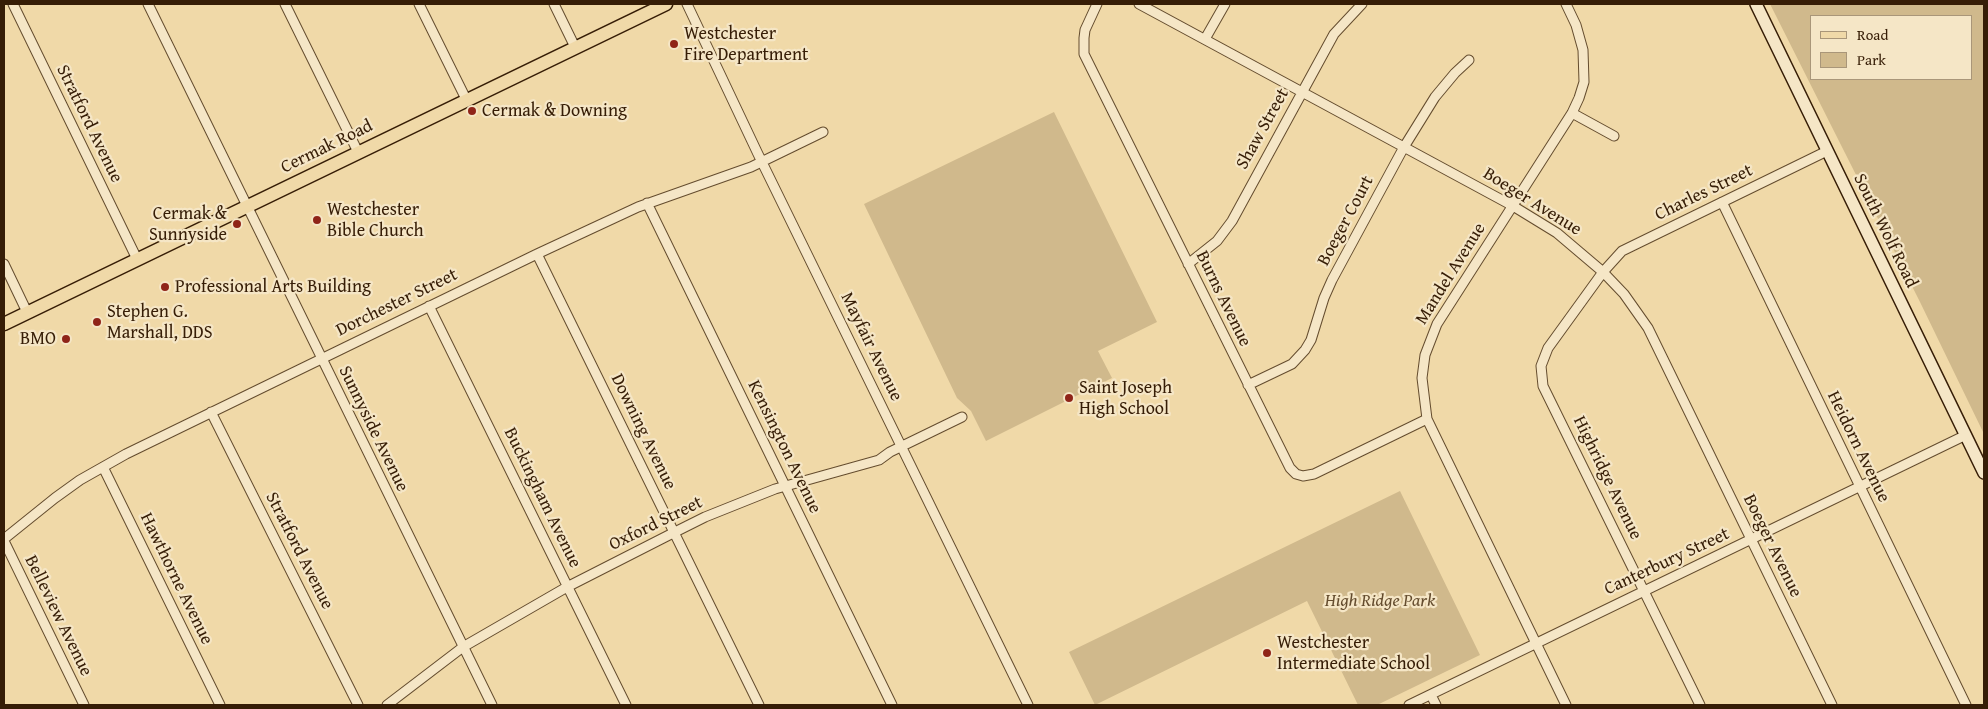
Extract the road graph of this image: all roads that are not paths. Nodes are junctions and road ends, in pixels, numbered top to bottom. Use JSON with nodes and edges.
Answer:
{"nodes":[{"id":1,"x":13,"y":4,"type":"edge"},
{"id":2,"x":148,"y":4,"type":"edge"},
{"id":3,"x":285,"y":4,"type":"edge"},
{"id":4,"x":419,"y":4,"type":"edge"},
{"id":5,"x":554,"y":4,"type":"edge"},
{"id":6,"x":666,"y":4,"type":"edge"},
{"id":7,"x":687,"y":4,"type":"edge"},
{"id":8,"x":1097,"y":4,"type":"edge"},
{"id":9,"x":1138,"y":4,"type":"edge"},
{"id":10,"x":1225,"y":4,"type":"edge"},
{"id":11,"x":1362,"y":4,"type":"edge"},
{"id":12,"x":1566,"y":4,"type":"edge"},
{"id":13,"x":1756,"y":4,"type":"edge"},
{"id":14,"x":1206,"y":39,"type":"junction"},
{"id":15,"x":575,"y":47,"type":"junction"},
{"id":16,"x":1469,"y":60,"type":"dead end"},
{"id":17,"x":1302,"y":92,"type":"junction"},
{"id":18,"x":466,"y":99,"type":"junction"},
{"id":19,"x":1572,"y":113,"type":"junction"},
{"id":20,"x":823,"y":132,"type":"dead end"},
{"id":21,"x":1614,"y":136,"type":"dead end"},
{"id":22,"x":1404,"y":147,"type":"junction"},
{"id":23,"x":1827,"y":151,"type":"junction"},
{"id":24,"x":358,"y":152,"type":"junction"},
{"id":25,"x":762,"y":162,"type":"junction"},
{"id":26,"x":1722,"y":202,"type":"junction"},
{"id":27,"x":647,"y":203,"type":"junction"},
{"id":28,"x":247,"y":206,"type":"junction"},
{"id":29,"x":1513,"y":206,"type":"junction"},
{"id":30,"x":537,"y":254,"type":"junction"},
{"id":31,"x":137,"y":259,"type":"junction"},
{"id":32,"x":4,"y":264,"type":"edge"},
{"id":33,"x":1188,"y":264,"type":"junction"},
{"id":34,"x":1603,"y":272,"type":"junction"},
{"id":35,"x":429,"y":306,"type":"junction"},
{"id":36,"x":27,"y":312,"type":"junction"},
{"id":37,"x":4,"y":324,"type":"edge"},
{"id":38,"x":321,"y":358,"type":"junction"},
{"id":39,"x":1248,"y":385,"type":"junction"},
{"id":40,"x":211,"y":412,"type":"junction"},
{"id":41,"x":962,"y":417,"type":"dead end"},
{"id":42,"x":1427,"y":419,"type":"junction"},
{"id":43,"x":1966,"y":435,"type":"junction"},
{"id":44,"x":902,"y":446,"type":"junction"},
{"id":45,"x":103,"y":467,"type":"junction"},
{"id":46,"x":1984,"y":473,"type":"edge"},
{"id":47,"x":784,"y":486,"type":"junction"},
{"id":48,"x":1859,"y":486,"type":"junction"},
{"id":49,"x":675,"y":532,"type":"junction"},
{"id":50,"x":4,"y":540,"type":"edge"},
{"id":51,"x":1752,"y":540,"type":"junction"},
{"id":52,"x":568,"y":587,"type":"junction"},
{"id":53,"x":1644,"y":591,"type":"junction"},
{"id":54,"x":1536,"y":643,"type":"junction"},
{"id":55,"x":463,"y":647,"type":"junction"},
{"id":56,"x":1431,"y":695,"type":"junction"},
{"id":57,"x":84,"y":705,"type":"edge"},
{"id":58,"x":220,"y":705,"type":"edge"},
{"id":59,"x":358,"y":705,"type":"edge"},
{"id":60,"x":387,"y":705,"type":"edge"},
{"id":61,"x":492,"y":705,"type":"edge"},
{"id":62,"x":626,"y":705,"type":"edge"},
{"id":63,"x":759,"y":705,"type":"edge"},
{"id":64,"x":892,"y":705,"type":"edge"},
{"id":65,"x":1028,"y":705,"type":"edge"},
{"id":66,"x":1409,"y":705,"type":"edge"},
{"id":67,"x":1436,"y":705,"type":"edge"},
{"id":68,"x":1566,"y":705,"type":"edge"},
{"id":69,"x":1700,"y":705,"type":"edge"},
{"id":70,"x":1832,"y":705,"type":"edge"},
{"id":71,"x":1966,"y":705,"type":"edge"}],
"edges":[{"from":1,"to":31,"type":"street","name":"Stratford Avenue"},
{"from":2,"to":28,"type":"street","name":"Sunnyside Avenue"},
{"from":3,"to":24,"type":"street"},
{"from":4,"to":18,"type":"street"},
{"from":5,"to":15,"type":"street"},
{"from":6,"to":15,"type":"main road","name":"Cermak Road"},
{"from":7,"to":25,"type":"street","name":"Mayfair Avenue"},
{"from":8,"to":33,"type":"street","name":"Burns Avenue"},
{"from":9,"to":14,"type":"street","name":"Boeger Avenue"},
{"from":10,"to":14,"type":"street"},
{"from":11,"to":17,"type":"street","name":"Shaw Street"},
{"from":12,"to":19,"type":"street","name":"Mandel Avenue"},
{"from":13,"to":23,"type":"main road","name":"South Wolf Road"},
{"from":14,"to":17,"type":"street","name":"Boeger Avenue"},
{"from":15,"to":18,"type":"main road","name":"Cermak Road"},
{"from":16,"to":22,"type":"street","name":"Boeger Court"},
{"from":17,"to":22,"type":"street","name":"Boeger Avenue"},
{"from":17,"to":33,"type":"street","name":"Shaw Street"},
{"from":18,"to":24,"type":"main road","name":"Cermak Road"},
{"from":19,"to":21,"type":"street"},
{"from":19,"to":29,"type":"street","name":"Mandel Avenue"},
{"from":20,"to":25,"type":"street","name":"Dorchester Street"},
{"from":22,"to":29,"type":"street","name":"Boeger Avenue"},
{"from":22,"to":39,"type":"street","name":"Boeger Court"},
{"from":23,"to":26,"type":"street","name":"Charles Street"},
{"from":23,"to":43,"type":"main road","name":"South Wolf Road"},
{"from":24,"to":28,"type":"main road","name":"Cermak Road"},
{"from":25,"to":27,"type":"street","name":"Dorchester Street"},
{"from":25,"to":44,"type":"street","name":"Mayfair Avenue"},
{"from":26,"to":34,"type":"street","name":"Charles Street"},
{"from":26,"to":48,"type":"street","name":"Heidorn Avenue"},
{"from":27,"to":30,"type":"street","name":"Dorchester Street"},
{"from":27,"to":47,"type":"street","name":"Kensington Avenue"},
{"from":28,"to":31,"type":"main road","name":"Cermak Road"},
{"from":28,"to":38,"type":"street","name":"Sunnyside Avenue"},
{"from":29,"to":34,"type":"street","name":"Boeger Avenue"},
{"from":29,"to":42,"type":"street","name":"Mandel Avenue"},
{"from":30,"to":35,"type":"street","name":"Dorchester Street"},
{"from":30,"to":49,"type":"street","name":"Downing Avenue"},
{"from":31,"to":36,"type":"main road","name":"Cermak Road"},
{"from":32,"to":36,"type":"street"},
{"from":33,"to":39,"type":"street","name":"Burns Avenue"},
{"from":34,"to":51,"type":"street","name":"Boeger Avenue"},
{"from":34,"to":53,"type":"street","name":"Highridge Avenue"},
{"from":35,"to":38,"type":"street","name":"Dorchester Street"},
{"from":35,"to":52,"type":"street","name":"Buckingham Avenue"},
{"from":36,"to":37,"type":"main road","name":"Cermak Road"},
{"from":38,"to":40,"type":"street","name":"Dorchester Street"},
{"from":38,"to":55,"type":"street","name":"Sunnyside Avenue"},
{"from":39,"to":42,"type":"street","name":"Burns Avenue"},
{"from":40,"to":45,"type":"street","name":"Dorchester Street"},
{"from":40,"to":59,"type":"street","name":"Stratford Avenue"},
{"from":41,"to":44,"type":"street","name":"Oxford Street"},
{"from":42,"to":54,"type":"street","name":"Mandel Avenue"},
{"from":43,"to":46,"type":"main road","name":"South Wolf Road"},
{"from":43,"to":48,"type":"street","name":"Canterbury Street"},
{"from":44,"to":47,"type":"street","name":"Oxford Street"},
{"from":44,"to":65,"type":"street","name":"Mayfair Avenue"},
{"from":45,"to":50,"type":"street","name":"Dorchester Street"},
{"from":45,"to":58,"type":"street","name":"Hawthorne Avenue"},
{"from":47,"to":49,"type":"street","name":"Oxford Street"},
{"from":47,"to":64,"type":"street","name":"Kensington Avenue"},
{"from":48,"to":51,"type":"street","name":"Canterbury Street"},
{"from":48,"to":71,"type":"street","name":"Heidorn Avenue"},
{"from":49,"to":52,"type":"street","name":"Oxford Street"},
{"from":49,"to":63,"type":"street","name":"Downing Avenue"},
{"from":50,"to":57,"type":"street","name":"Belleview Avenue"},
{"from":51,"to":53,"type":"street","name":"Canterbury Street"},
{"from":51,"to":70,"type":"street","name":"Boeger Avenue"},
{"from":52,"to":55,"type":"street","name":"Oxford Street"},
{"from":52,"to":62,"type":"street","name":"Buckingham Avenue"},
{"from":53,"to":54,"type":"street","name":"Canterbury Street"},
{"from":53,"to":69,"type":"street","name":"Highridge Avenue"},
{"from":54,"to":56,"type":"street","name":"Canterbury Street"},
{"from":54,"to":68,"type":"street","name":"Mandel Avenue"},
{"from":55,"to":60,"type":"street","name":"Oxford Street"},
{"from":55,"to":61,"type":"street","name":"Sunnyside Avenue"},
{"from":56,"to":66,"type":"street","name":"Canterbury Street"},
{"from":56,"to":67,"type":"street"}]}
